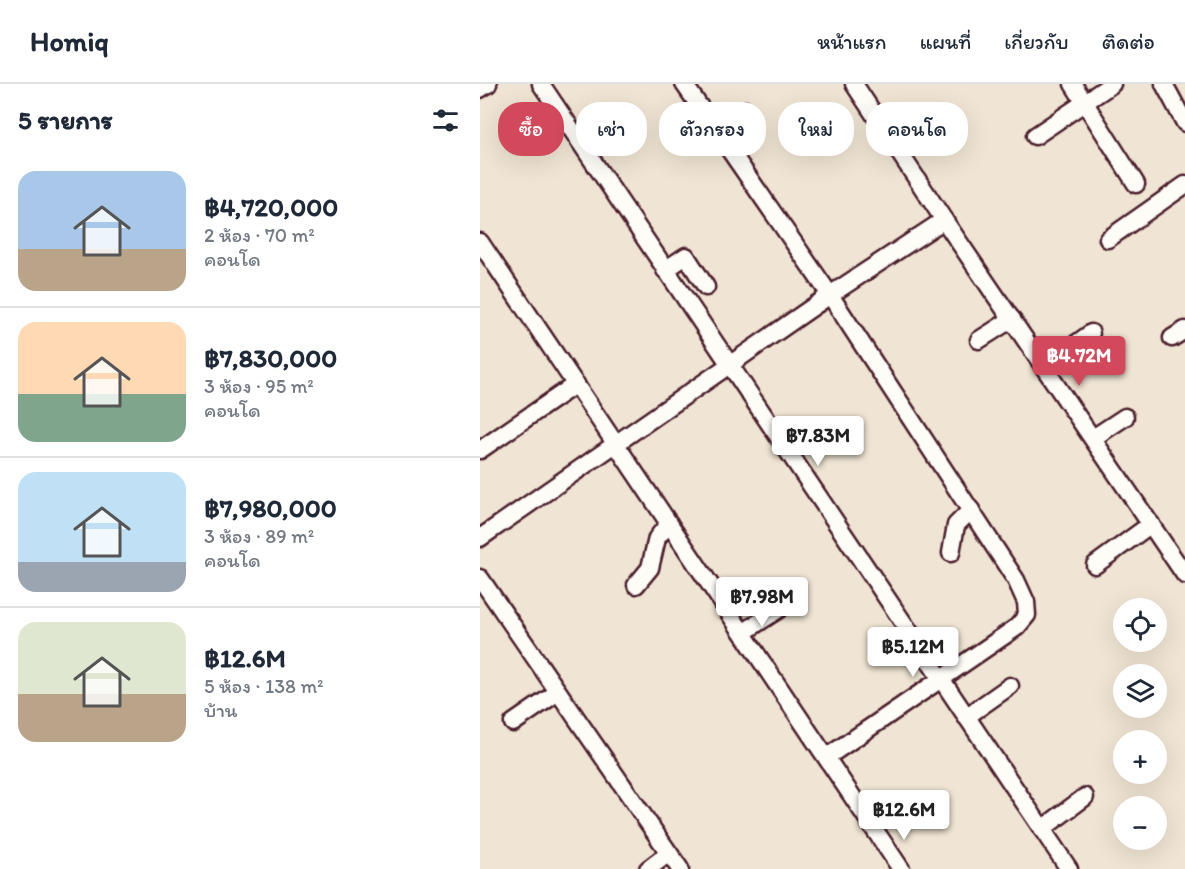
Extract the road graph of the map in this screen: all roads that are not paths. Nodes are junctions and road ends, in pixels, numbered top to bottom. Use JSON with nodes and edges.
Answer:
{"nodes":[{"id":1,"x":488,"y":84,"type":"edge"},
{"id":2,"x":541,"y":84,"type":"edge"},
{"id":3,"x":684,"y":84,"type":"edge"},
{"id":4,"x":854,"y":84,"type":"edge"},
{"id":5,"x":1073,"y":84,"type":"edge"},
{"id":6,"x":1112,"y":84,"type":"edge"},
{"id":7,"x":1170,"y":86,"type":"edge"},
{"id":8,"x":480,"y":89,"type":"edge"},
{"id":9,"x":1084,"y":101,"type":"junction"},
{"id":10,"x":696,"y":102,"type":"edge"},
{"id":11,"x":1185,"y":123,"type":"edge"},
{"id":12,"x":1035,"y":136,"type":"dead end"},
{"id":13,"x":734,"y":156,"type":"edge"},
{"id":14,"x":1136,"y":184,"type":"dead end"},
{"id":15,"x":1185,"y":185,"type":"edge"},
{"id":16,"x":944,"y":220,"type":"junction"},
{"id":17,"x":1108,"y":239,"type":"dead end"},
{"id":18,"x":480,"y":242,"type":"edge"},
{"id":19,"x":485,"y":258,"type":"edge"},
{"id":20,"x":665,"y":270,"type":"junction"},
{"id":21,"x":706,"y":287,"type":"dead end"},
{"id":22,"x":830,"y":295,"type":"junction"},
{"id":23,"x":1012,"y":319,"type":"junction"},
{"id":24,"x":1091,"y":333,"type":"dead end"},
{"id":25,"x":979,"y":340,"type":"dead end"},
{"id":26,"x":730,"y":366,"type":"junction"},
{"id":27,"x":1044,"y":367,"type":"junction"},
{"id":28,"x":576,"y":384,"type":"junction"},
{"id":29,"x":1125,"y":417,"type":"dead end"},
{"id":30,"x":1093,"y":438,"type":"junction"},
{"id":31,"x":615,"y":443,"type":"junction"},
{"id":32,"x":480,"y":450,"type":"edge"},
{"id":33,"x":971,"y":510,"type":"junction"},
{"id":34,"x":669,"y":523,"type":"junction"},
{"id":35,"x":1151,"y":524,"type":"junction"},
{"id":36,"x":480,"y":538,"type":"edge"},
{"id":37,"x":951,"y":553,"type":"dead end"},
{"id":38,"x":1095,"y":565,"type":"dead end"},
{"id":39,"x":1185,"y":575,"type":"edge"},
{"id":40,"x":480,"y":578,"type":"edge"},
{"id":41,"x":636,"y":585,"type":"dead end"},
{"id":42,"x":779,"y":609,"type":"dead end"},
{"id":43,"x":744,"y":632,"type":"junction"},
{"id":44,"x":940,"y":680,"type":"junction"},
{"id":45,"x":1010,"y":686,"type":"dead end"},
{"id":46,"x":558,"y":692,"type":"junction"},
{"id":47,"x":966,"y":717,"type":"junction"},
{"id":48,"x":513,"y":723,"type":"dead end"},
{"id":49,"x":827,"y":757,"type":"junction"},
{"id":50,"x":1085,"y":797,"type":"dead end"},
{"id":51,"x":1042,"y":829,"type":"junction"},
{"id":52,"x":669,"y":853,"type":"junction"},
{"id":53,"x":648,"y":869,"type":"edge"},
{"id":54,"x":680,"y":869,"type":"edge"},
{"id":55,"x":901,"y":869,"type":"edge"},
{"id":56,"x":1069,"y":869,"type":"edge"}],
"edges":[{"from":1,"to":8,"type":"street"},
{"from":2,"to":20,"type":"street"},
{"from":3,"to":10,"type":"street"},
{"from":4,"to":16,"type":"street"},
{"from":5,"to":9,"type":"street"},
{"from":6,"to":9,"type":"street"},
{"from":7,"to":11,"type":"street"},
{"from":9,"to":12,"type":"street"},
{"from":9,"to":14,"type":"street"},
{"from":13,"to":22,"type":"street"},
{"from":15,"to":17,"type":"street"},
{"from":16,"to":22,"type":"street"},
{"from":16,"to":23,"type":"street"},
{"from":18,"to":19,"type":"street"},
{"from":19,"to":28,"type":"street"},
{"from":20,"to":21,"type":"street"},
{"from":20,"to":26,"type":"street"},
{"from":22,"to":26,"type":"street"},
{"from":22,"to":33,"type":"street"},
{"from":23,"to":25,"type":"street"},
{"from":23,"to":27,"type":"street"},
{"from":24,"to":27,"type":"street"},
{"from":26,"to":31,"type":"street"},
{"from":26,"to":44,"type":"street"},
{"from":27,"to":30,"type":"street"},
{"from":28,"to":31,"type":"street"},
{"from":28,"to":32,"type":"street"},
{"from":29,"to":30,"type":"street"},
{"from":30,"to":35,"type":"street"},
{"from":31,"to":34,"type":"street"},
{"from":31,"to":36,"type":"street"},
{"from":33,"to":37,"type":"street"},
{"from":33,"to":44,"type":"street"},
{"from":34,"to":41,"type":"street"},
{"from":34,"to":43,"type":"street"},
{"from":35,"to":38,"type":"street"},
{"from":35,"to":39,"type":"street"},
{"from":40,"to":46,"type":"street"},
{"from":42,"to":43,"type":"street"},
{"from":43,"to":49,"type":"street"},
{"from":44,"to":47,"type":"street"},
{"from":44,"to":49,"type":"street"},
{"from":45,"to":47,"type":"street"},
{"from":46,"to":48,"type":"street"},
{"from":46,"to":52,"type":"street"},
{"from":47,"to":51,"type":"street"},
{"from":49,"to":55,"type":"street"},
{"from":50,"to":51,"type":"street"},
{"from":51,"to":56,"type":"street"},
{"from":52,"to":53,"type":"street"},
{"from":52,"to":54,"type":"street"}]}
